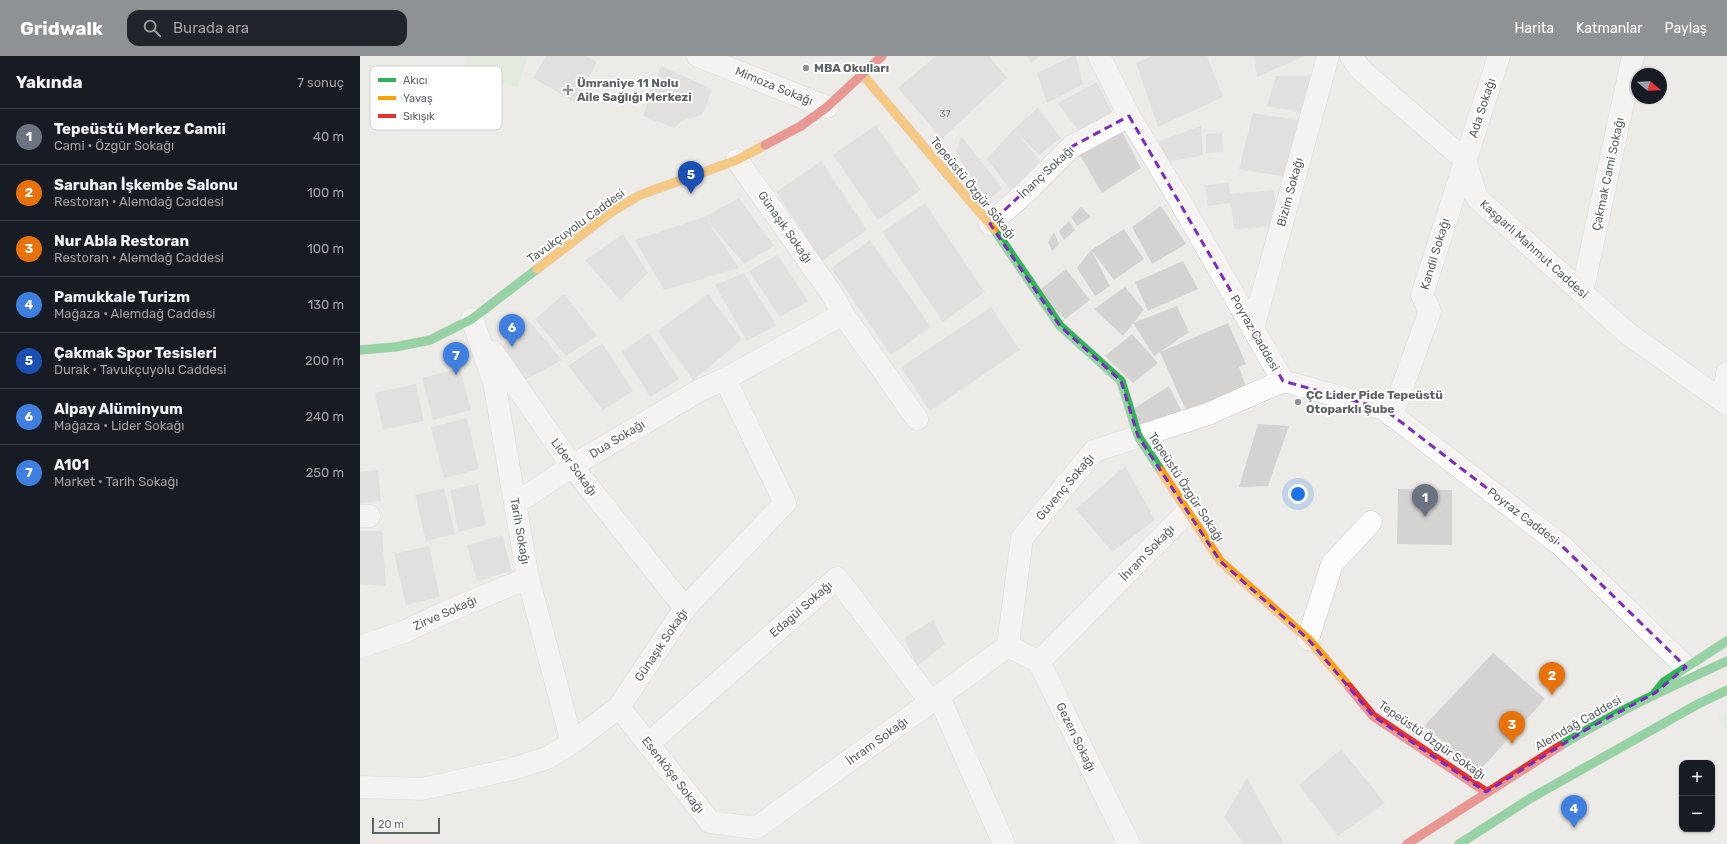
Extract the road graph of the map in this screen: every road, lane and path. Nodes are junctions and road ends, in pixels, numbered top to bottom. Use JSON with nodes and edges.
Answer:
{"nodes":[{"id":1,"x":698,"y":56,"type":"edge"},
{"id":2,"x":882,"y":56,"type":"edge"},
{"id":3,"x":1099,"y":56,"type":"edge"},
{"id":4,"x":1328,"y":56,"type":"edge"},
{"id":5,"x":1499,"y":56,"type":"edge"},
{"id":6,"x":1633,"y":56,"type":"edge"},
{"id":7,"x":1359,"y":61,"type":"edge"},
{"id":8,"x":862,"y":74,"type":"junction"},
{"id":9,"x":827,"y":107,"type":"junction"},
{"id":10,"x":1129,"y":116,"type":"junction"},
{"id":11,"x":737,"y":160,"type":"junction"},
{"id":12,"x":1465,"y":160,"type":"junction"},
{"id":13,"x":990,"y":224,"type":"junction"},
{"id":14,"x":1582,"y":292,"type":"junction"},
{"id":15,"x":843,"y":314,"type":"junction"},
{"id":16,"x":472,"y":319,"type":"junction"},
{"id":17,"x":1253,"y":328,"type":"junction"},
{"id":18,"x":360,"y":350,"type":"edge"},
{"id":19,"x":1727,"y":373,"type":"edge"},
{"id":20,"x":725,"y":379,"type":"junction"},
{"id":21,"x":1283,"y":381,"type":"junction"},
{"id":22,"x":1725,"y":402,"type":"edge"},
{"id":23,"x":1392,"y":416,"type":"junction"},
{"id":24,"x":917,"y":419,"type":"dead end"},
{"id":25,"x":1138,"y":436,"type":"junction"},
{"id":26,"x":572,"y":466,"type":"junction"},
{"id":27,"x":515,"y":504,"type":"junction"},
{"id":28,"x":1188,"y":511,"type":"junction"},
{"id":29,"x":1371,"y":522,"type":"dead end"},
{"id":30,"x":528,"y":578,"type":"junction"},
{"id":31,"x":685,"y":608,"type":"junction"},
{"id":32,"x":1308,"y":639,"type":"junction"},
{"id":33,"x":1727,"y":641,"type":"edge"},
{"id":34,"x":1008,"y":646,"type":"junction"},
{"id":35,"x":360,"y":647,"type":"edge"},
{"id":36,"x":1727,"y":661,"type":"edge"},
{"id":37,"x":1039,"y":662,"type":"junction"},
{"id":38,"x":1686,"y":667,"type":"junction"},
{"id":39,"x":1727,"y":690,"type":"edge"},
{"id":40,"x":1654,"y":694,"type":"junction"},
{"id":41,"x":935,"y":700,"type":"junction"},
{"id":42,"x":619,"y":706,"type":"junction"},
{"id":43,"x":572,"y":743,"type":"junction"},
{"id":44,"x":648,"y":744,"type":"junction"},
{"id":45,"x":360,"y":787,"type":"edge"},
{"id":46,"x":1486,"y":792,"type":"junction"},
{"id":47,"x":746,"y":835,"type":"edge"},
{"id":48,"x":1004,"y":844,"type":"edge"},
{"id":49,"x":1129,"y":844,"type":"edge"},
{"id":50,"x":1407,"y":844,"type":"edge"},
{"id":51,"x":1459,"y":844,"type":"edge"}],
"edges":[{"from":1,"to":9,"type":"street","name":"Mimoza Sokağı"},
{"from":2,"to":8,"type":"main road","name":"Tavukçuyolu Caddesi"},
{"from":3,"to":10,"type":"street","name":"Poyraz Caddesi"},
{"from":4,"to":17,"type":"street","name":"Bizim Sokağı"},
{"from":5,"to":12,"type":"street","name":"Ada Sokağı"},
{"from":6,"to":14,"type":"street","name":"Çakmak Cami Sokağı"},
{"from":7,"to":12,"type":"street"},
{"from":8,"to":9,"type":"main road","name":"Tavukçuyolu Caddesi"},
{"from":8,"to":13,"type":"main road","name":"Tepeüstü Özgür Sokağı"},
{"from":9,"to":11,"type":"main road","name":"Tavukçuyolu Caddesi"},
{"from":10,"to":13,"type":"street","name":"İnanç Sokağı"},
{"from":10,"to":17,"type":"street","name":"Poyraz Caddesi"},
{"from":11,"to":15,"type":"street","name":"Günaşık Sokağı"},
{"from":11,"to":16,"type":"main road","name":"Tavukçuyolu Caddesi"},
{"from":12,"to":14,"type":"street","name":"Kaşgarlı Mahmut Caddesi"},
{"from":12,"to":23,"type":"street","name":"Kandil Sokağı"},
{"from":13,"to":25,"type":"main road","name":"Tepeüstü Özgür Sokağı"},
{"from":14,"to":22,"type":"street","name":"Kaşgarlı Mahmut Caddesi"},
{"from":15,"to":20,"type":"street"},
{"from":15,"to":24,"type":"street"},
{"from":16,"to":18,"type":"main road","name":"Tavukçuyolu Caddesi"},
{"from":16,"to":26,"type":"street","name":"Lider Sokağı"},
{"from":16,"to":27,"type":"street","name":"Tarih Sokağı"},
{"from":17,"to":21,"type":"street","name":"Poyraz Caddesi"},
{"from":19,"to":22,"type":"street"},
{"from":20,"to":26,"type":"street","name":"Dua Sokağı"},
{"from":20,"to":31,"type":"street","name":"Günaşık Sokağı"},
{"from":21,"to":23,"type":"street","name":"Poyraz Caddesi"},
{"from":21,"to":25,"type":"street","name":"Güvenç Sokağı"},
{"from":23,"to":38,"type":"street","name":"Poyraz Caddesi"},
{"from":25,"to":28,"type":"main road","name":"Tepeüstü Özgür Sokağı"},
{"from":25,"to":34,"type":"street","name":"Güvenç Sokağı"},
{"from":26,"to":27,"type":"street","name":"Dua Sokağı"},
{"from":26,"to":31,"type":"street","name":"Lider Sokağı"},
{"from":27,"to":30,"type":"street","name":"Tarih Sokağı"},
{"from":28,"to":32,"type":"main road","name":"Tepeüstü Özgür Sokağı"},
{"from":28,"to":37,"type":"street","name":"İhram Sokağı"},
{"from":29,"to":32,"type":"street"},
{"from":30,"to":35,"type":"street","name":"Zirve Sokağı"},
{"from":30,"to":43,"type":"street","name":"Tarih Sokağı"},
{"from":31,"to":42,"type":"street","name":"Günaşık Sokağı"},
{"from":32,"to":46,"type":"main road","name":"Tepeüstü Özgür Sokağı"},
{"from":33,"to":38,"type":"main road"},
{"from":34,"to":37,"type":"street"},
{"from":34,"to":41,"type":"street","name":"İhram Sokağı"},
{"from":36,"to":40,"type":"main road","name":"Alemdağ Caddesi"},
{"from":37,"to":49,"type":"street","name":"Gezen Sokağı"},
{"from":38,"to":40,"type":"main road"},
{"from":39,"to":51,"type":"main road"},
{"from":40,"to":46,"type":"main road","name":"Alemdağ Caddesi"},
{"from":41,"to":44,"type":"street","name":"Edagül Sokağı"},
{"from":41,"to":47,"type":"street","name":"İhram Sokağı"},
{"from":41,"to":48,"type":"street","name":"Edagül Sokağı"},
{"from":42,"to":43,"type":"street","name":"Günaşık Sokağı"},
{"from":42,"to":44,"type":"street","name":"Esenköşe Sokağı"},
{"from":43,"to":45,"type":"street","name":"Günaşık Sokağı"},
{"from":44,"to":47,"type":"street","name":"Esenköşe Sokağı"},
{"from":46,"to":50,"type":"main road","name":"Alemdağ Caddesi"}]}
